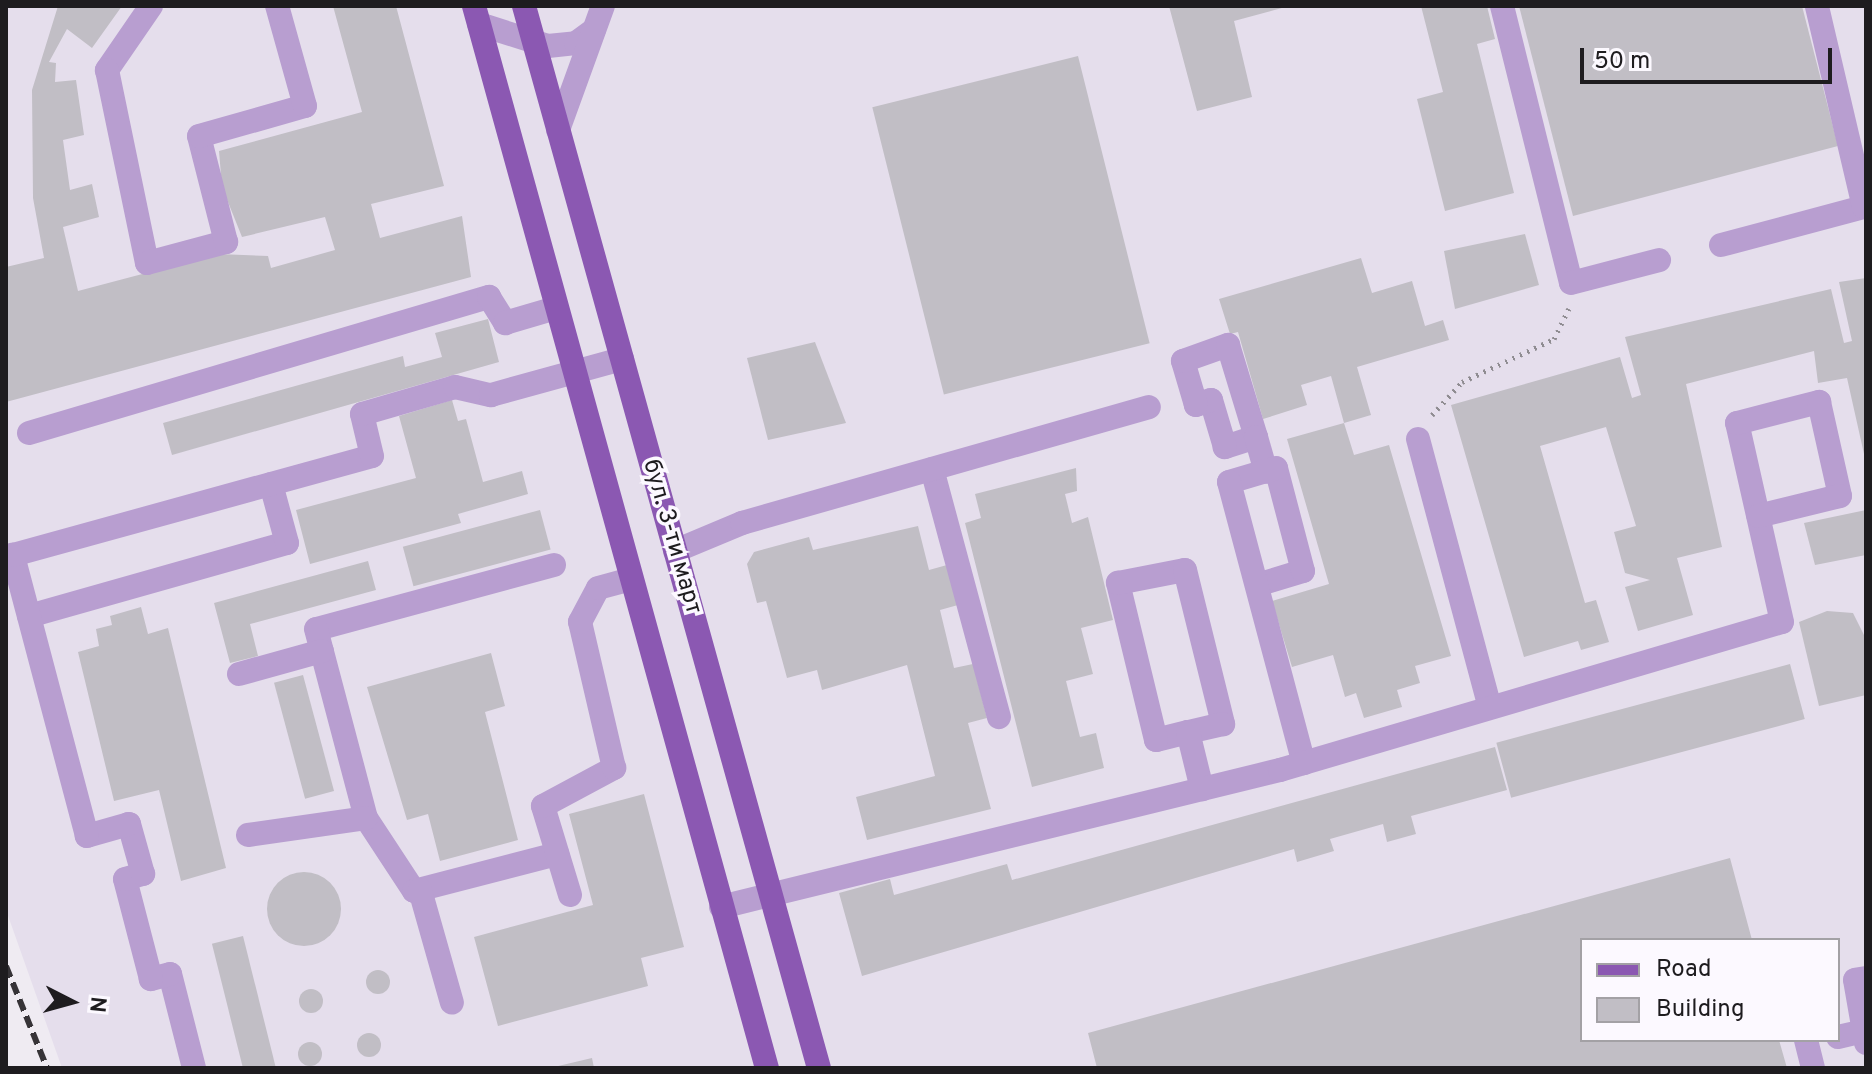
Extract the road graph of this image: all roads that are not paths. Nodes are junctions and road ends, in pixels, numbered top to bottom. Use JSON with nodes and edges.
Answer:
{"nodes":[{"id":1,"x":151,"y":6,"type":"edge"},
{"id":2,"x":277,"y":6,"type":"edge"},
{"id":3,"x":524,"y":6,"type":"edge"},
{"id":4,"x":603,"y":6,"type":"edge"},
{"id":5,"x":1502,"y":6,"type":"edge"},
{"id":6,"x":1817,"y":6,"type":"edge"},
{"id":7,"x":477,"y":15,"type":"edge"},
{"id":8,"x":594,"y":30,"type":"junction"},
{"id":9,"x":534,"y":44,"type":"junction"},
{"id":10,"x":558,"y":130,"type":"junction"},
{"id":11,"x":1721,"y":245,"type":"dead end"},
{"id":12,"x":1659,"y":260,"type":"dead end"},
{"id":13,"x":556,"y":308,"type":"junction"},
{"id":14,"x":622,"y":359,"type":"junction"},
{"id":15,"x":574,"y":371,"type":"junction"},
{"id":16,"x":1149,"y":407,"type":"dead end"},
{"id":17,"x":29,"y":433,"type":"dead end"},
{"id":18,"x":1256,"y":437,"type":"dead end"},
{"id":19,"x":1418,"y":439,"type":"road end"},
{"id":20,"x":932,"y":469,"type":"junction"},
{"id":21,"x":1266,"y":472,"type":"junction"},
{"id":22,"x":271,"y":484,"type":"junction"},
{"id":23,"x":1758,"y":516,"type":"junction"},
{"id":24,"x":675,"y":551,"type":"junction"},
{"id":25,"x":554,"y":565,"type":"dead end"},
{"id":26,"x":631,"y":579,"type":"junction"},
{"id":27,"x":1257,"y":585,"type":"junction"},
{"id":28,"x":29,"y":616,"type":"junction"},
{"id":29,"x":322,"y":651,"type":"junction"},
{"id":30,"x":239,"y":674,"type":"dead end"},
{"id":31,"x":1490,"y":708,"type":"junction"},
{"id":32,"x":999,"y":717,"type":"dead end"},
{"id":33,"x":1188,"y":732,"type":"junction"},
{"id":34,"x":1304,"y":763,"type":"junction"},
{"id":35,"x":1202,"y":789,"type":"junction"},
{"id":36,"x":366,"y":818,"type":"junction"},
{"id":37,"x":248,"y":835,"type":"dead end"},
{"id":38,"x":557,"y":854,"type":"junction"},
{"id":39,"x":420,"y":890,"type":"junction"},
{"id":40,"x":570,"y":895,"type":"dead end"},
{"id":41,"x":771,"y":895,"type":"junction"},
{"id":42,"x":721,"y":907,"type":"junction"},
{"id":43,"x":1866,"y":978,"type":"edge"},
{"id":44,"x":452,"y":1003,"type":"dead end"},
{"id":45,"x":1840,"y":1037,"type":"edge"},
{"id":46,"x":1865,"y":1037,"type":"edge"},
{"id":47,"x":194,"y":1068,"type":"edge"},
{"id":48,"x":767,"y":1068,"type":"edge"},
{"id":49,"x":819,"y":1068,"type":"edge"}],
"edges":[{"from":1,"to":2,"type":"lane"},
{"from":3,"to":9,"type":"main road","name":"бул. 3-ти март"},
{"from":4,"to":8,"type":"lane"},
{"from":5,"to":12,"type":"lane"},
{"from":6,"to":11,"type":"lane"},
{"from":7,"to":9,"type":"lane"},
{"from":7,"to":13,"type":"main road","name":"бул. 3-ти март"},
{"from":8,"to":9,"type":"lane"},
{"from":8,"to":10,"type":"lane"},
{"from":9,"to":10,"type":"main road","name":"бул. 3-ти март"},
{"from":10,"to":14,"type":"main road","name":"бул. 3-ти март"},
{"from":13,"to":15,"type":"main road","name":"бул. 3-ти март"},
{"from":13,"to":17,"type":"lane"},
{"from":14,"to":15,"type":"lane"},
{"from":14,"to":24,"type":"main road","name":"бул. 3-ти март"},
{"from":15,"to":22,"type":"lane"},
{"from":15,"to":26,"type":"main road","name":"бул. 3-ти март"},
{"from":16,"to":20,"type":"lane"},
{"from":18,"to":21,"type":"lane"},
{"from":19,"to":31,"type":"lane"},
{"from":20,"to":24,"type":"lane"},
{"from":20,"to":32,"type":"lane"},
{"from":21,"to":27,"type":"lane"},
{"from":21,"to":27,"type":"lane"},
{"from":22,"to":28,"type":"lane"},
{"from":22,"to":28,"type":"lane"},
{"from":23,"to":23,"type":"lane"},
{"from":23,"to":31,"type":"lane"},
{"from":24,"to":41,"type":"main road","name":"бул. 3-ти март"},
{"from":25,"to":29,"type":"lane"},
{"from":26,"to":38,"type":"lane"},
{"from":26,"to":42,"type":"main road","name":"бул. 3-ти март"},
{"from":27,"to":34,"type":"lane"},
{"from":28,"to":47,"type":"lane"},
{"from":29,"to":30,"type":"lane"},
{"from":29,"to":36,"type":"lane"},
{"from":31,"to":34,"type":"lane"},
{"from":33,"to":33,"type":"lane"},
{"from":33,"to":35,"type":"lane"},
{"from":34,"to":35,"type":"lane"},
{"from":35,"to":41,"type":"lane"},
{"from":36,"to":37,"type":"lane"},
{"from":36,"to":39,"type":"lane"},
{"from":38,"to":39,"type":"lane"},
{"from":38,"to":40,"type":"lane"},
{"from":39,"to":44,"type":"lane"},
{"from":41,"to":42,"type":"lane"},
{"from":41,"to":49,"type":"main road","name":"бул. 3-ти март"},
{"from":42,"to":48,"type":"main road","name":"бул. 3-ти март"},
{"from":43,"to":46,"type":"lane"},
{"from":45,"to":46,"type":"lane"}]}
